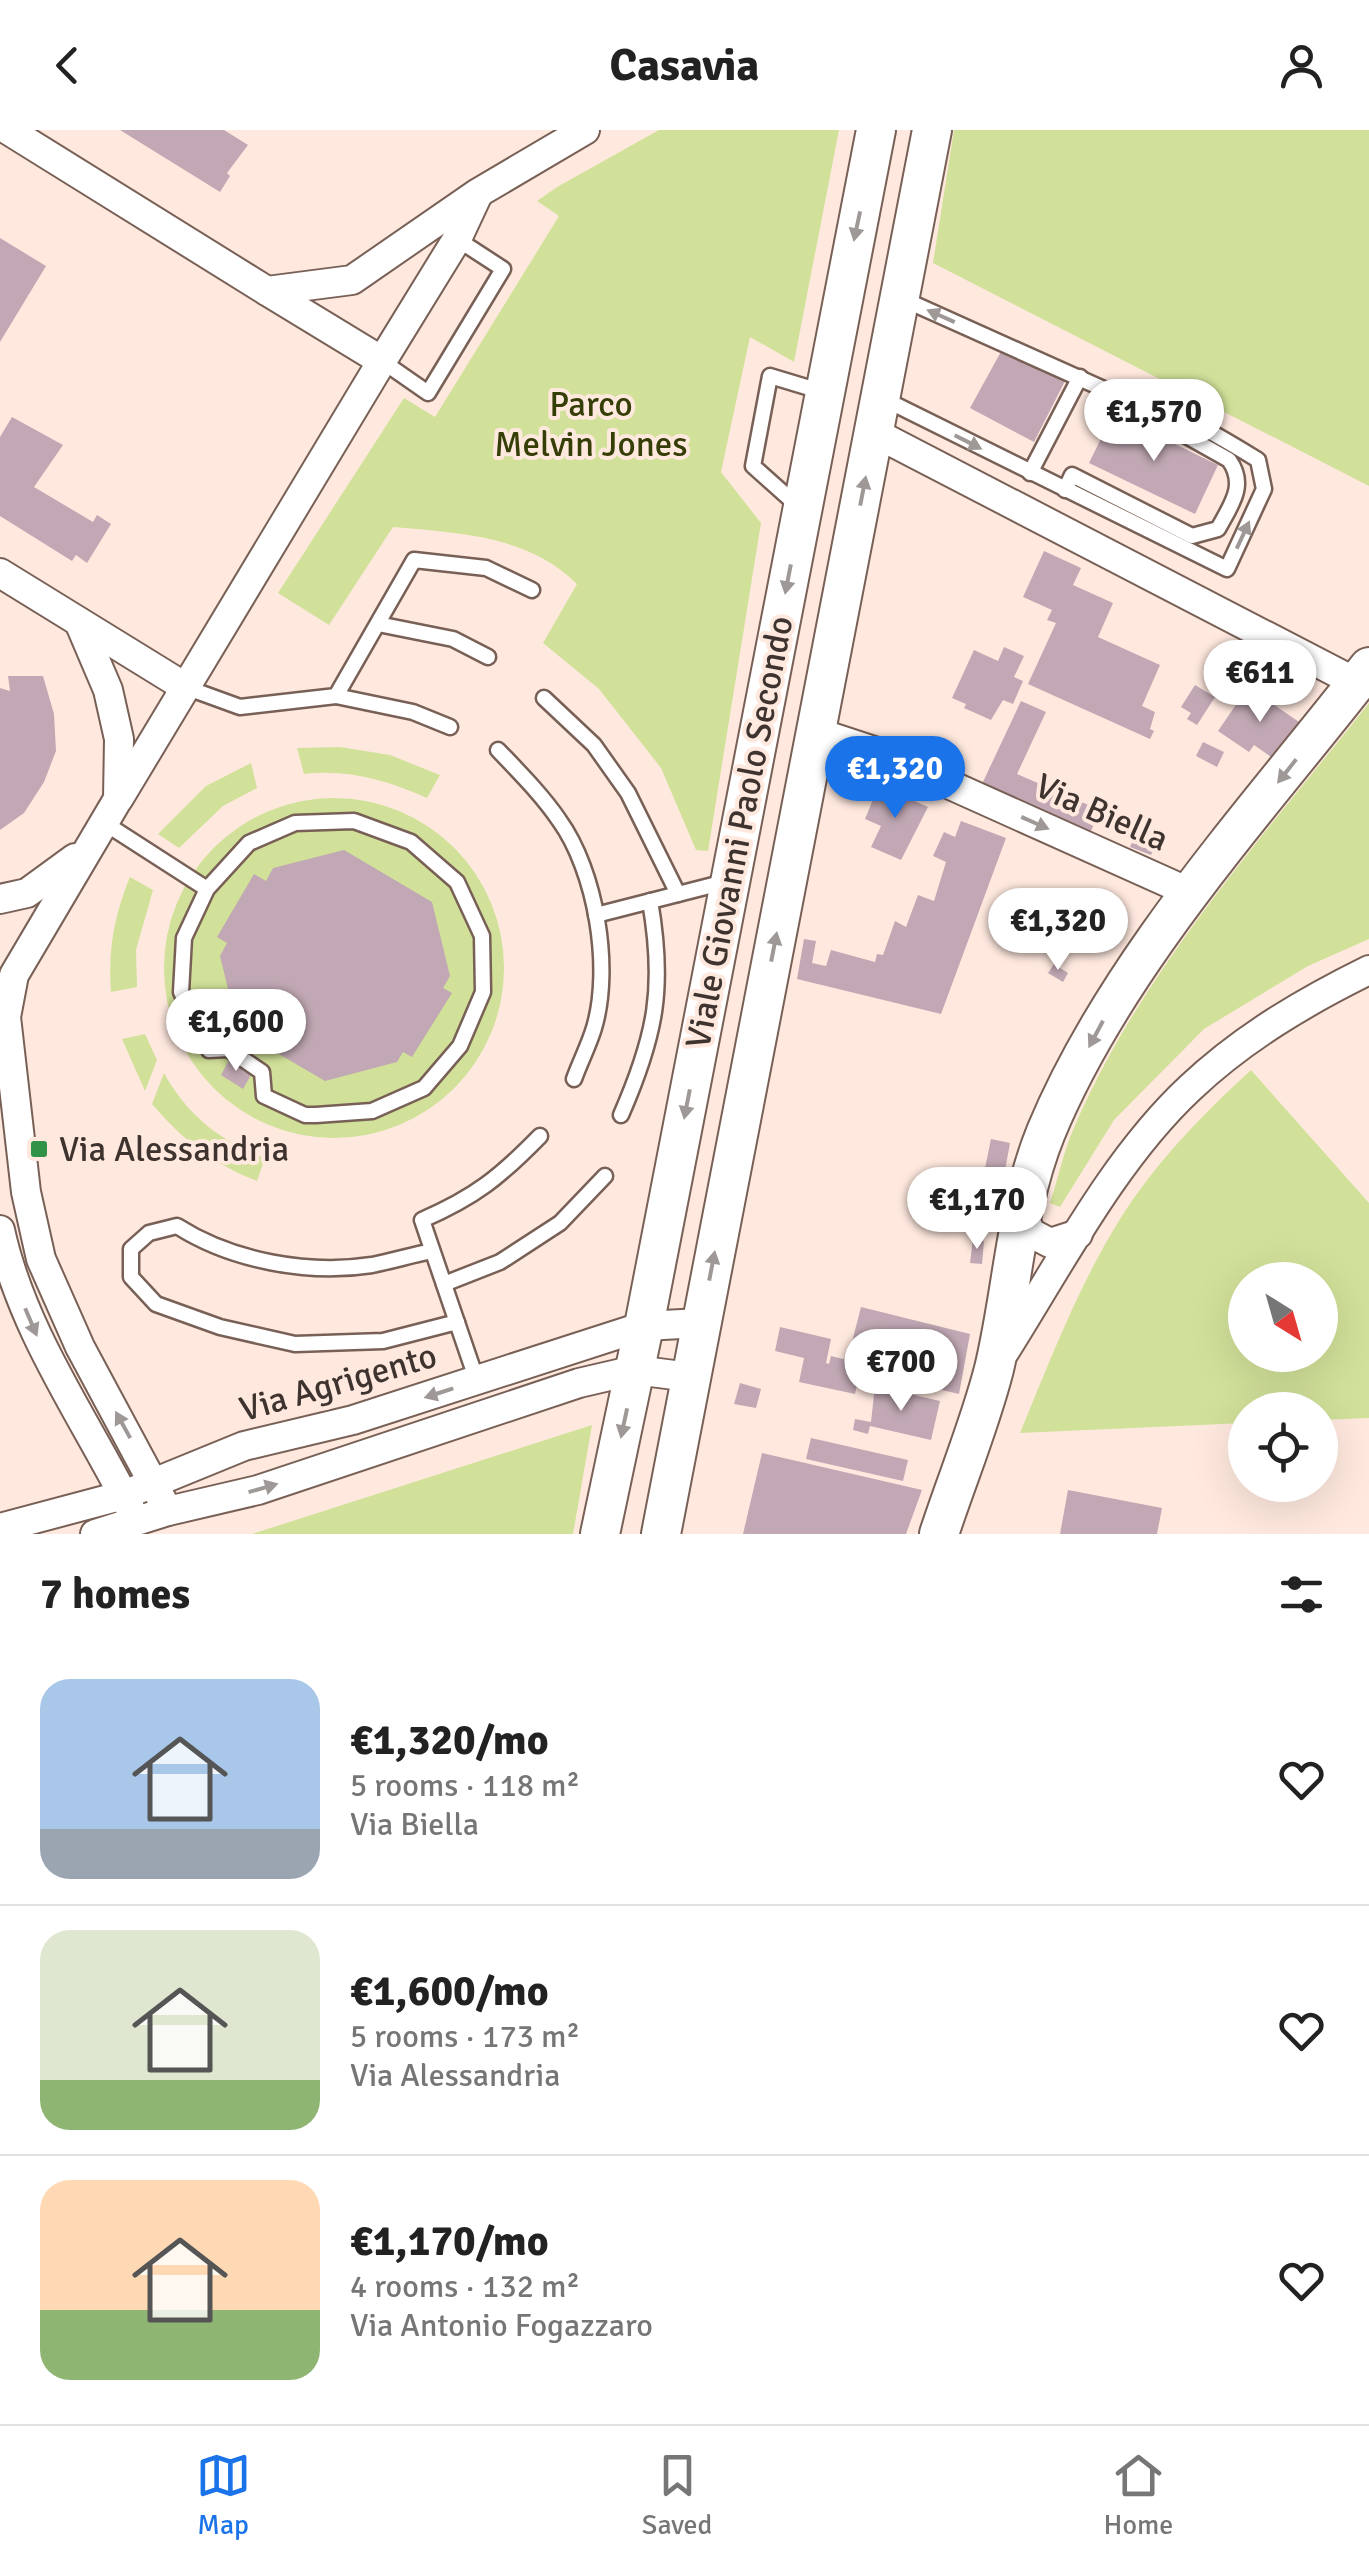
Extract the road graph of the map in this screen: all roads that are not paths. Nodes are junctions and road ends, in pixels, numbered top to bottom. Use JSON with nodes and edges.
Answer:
{"nodes":[{"id":1,"x":8,"y":130,"type":"edge"},
{"id":2,"x":585,"y":130,"type":"edge"},
{"id":3,"x":876,"y":130,"type":"edge"},
{"id":4,"x":932,"y":130,"type":"edge"},
{"id":5,"x":478,"y":193,"type":"junction"},
{"id":6,"x":456,"y":239,"type":"junction"},
{"id":7,"x":267,"y":290,"type":"junction"},
{"id":8,"x":900,"y":298,"type":"junction"},
{"id":9,"x":382,"y":362,"type":"junction"},
{"id":10,"x":1080,"y":377,"type":"junction"},
{"id":11,"x":1108,"y":391,"type":"junction"},
{"id":12,"x":824,"y":392,"type":"junction"},
{"id":13,"x":878,"y":415,"type":"junction"},
{"id":14,"x":1030,"y":473,"type":"junction"},
{"id":15,"x":1065,"y":490,"type":"junction"},
{"id":16,"x":801,"y":509,"type":"junction"},
{"id":17,"x":0,"y":573,"type":"edge"},
{"id":18,"x":532,"y":590,"type":"dead end"},
{"id":19,"x":79,"y":622,"type":"junction"},
{"id":20,"x":378,"y":624,"type":"junction"},
{"id":21,"x":488,"y":657,"type":"dead end"},
{"id":22,"x":1363,"y":675,"type":"edge"},
{"id":23,"x":185,"y":688,"type":"junction"},
{"id":24,"x":336,"y":696,"type":"junction"},
{"id":25,"x":544,"y":698,"type":"dead end"},
{"id":26,"x":450,"y":727,"type":"dead end"},
{"id":27,"x":816,"y":732,"type":"junction"},
{"id":28,"x":498,"y":750,"type":"dead end"},
{"id":29,"x":110,"y":811,"type":"junction"},
{"id":30,"x":84,"y":852,"type":"junction"},
{"id":31,"x":730,"y":881,"type":"junction"},
{"id":32,"x":207,"y":889,"type":"junction"},
{"id":33,"x":1191,"y":893,"type":"junction"},
{"id":34,"x":678,"y":894,"type":"junction"},
{"id":35,"x":0,"y":899,"type":"edge"},
{"id":36,"x":650,"y":901,"type":"junction"},
{"id":37,"x":596,"y":914,"type":"junction"},
{"id":38,"x":1369,"y":970,"type":"edge"},
{"id":39,"x":574,"y":1079,"type":"dead end"},
{"id":40,"x":621,"y":1114,"type":"dead end"},
{"id":41,"x":540,"y":1136,"type":"dead end"},
{"id":42,"x":605,"y":1176,"type":"dead end"},
{"id":43,"x":1021,"y":1211,"type":"junction"},
{"id":44,"x":0,"y":1230,"type":"edge"},
{"id":45,"x":1078,"y":1234,"type":"junction"},
{"id":46,"x":432,"y":1251,"type":"junction"},
{"id":47,"x":444,"y":1284,"type":"junction"},
{"id":48,"x":457,"y":1322,"type":"junction"},
{"id":49,"x":700,"y":1322,"type":"junction"},
{"id":50,"x":644,"y":1326,"type":"junction"},
{"id":51,"x":994,"y":1369,"type":"junction"},
{"id":52,"x":635,"y":1370,"type":"junction"},
{"id":53,"x":690,"y":1377,"type":"junction"},
{"id":54,"x":477,"y":1381,"type":"junction"},
{"id":55,"x":155,"y":1485,"type":"junction"},
{"id":56,"x":124,"y":1495,"type":"junction"},
{"id":57,"x":168,"y":1511,"type":"junction"},
{"id":58,"x":136,"y":1521,"type":"junction"},
{"id":59,"x":0,"y":1528,"type":"edge"},
{"id":60,"x":95,"y":1534,"type":"edge"},
{"id":61,"x":600,"y":1534,"type":"edge"},
{"id":62,"x":661,"y":1534,"type":"edge"},
{"id":63,"x":939,"y":1534,"type":"edge"}],
"edges":[{"from":1,"to":7,"type":"street"},
{"from":2,"to":5,"type":"street"},
{"from":3,"to":12,"type":"main road","name":"Viale Giovanni Paolo Secondo","one_way":true},
{"from":4,"to":8,"type":"main road","name":"Viale Giovanni Paolo Secondo"},
{"from":5,"to":6,"type":"street"},
{"from":5,"to":7,"type":"street"},
{"from":6,"to":9,"type":"street"},
{"from":6,"to":9,"type":"lane"},
{"from":7,"to":9,"type":"street"},
{"from":10,"to":8,"type":"lane","one_way":true},
{"from":8,"to":13,"type":"main road","name":"Viale Giovanni Paolo Secondo"},
{"from":9,"to":23,"type":"street"},
{"from":10,"to":11,"type":"lane"},
{"from":10,"to":14,"type":"lane"},
{"from":11,"to":15,"type":"lane"},
{"from":15,"to":11,"type":"lane","one_way":true},
{"from":12,"to":16,"type":"main road","name":"Viale Giovanni Paolo Secondo"},
{"from":12,"to":16,"type":"lane"},
{"from":13,"to":14,"type":"lane","one_way":true},
{"from":13,"to":22,"type":"street"},
{"from":27,"to":13,"type":"main road","name":"Viale Giovanni Paolo Secondo","one_way":true},
{"from":14,"to":15,"type":"lane"},
{"from":16,"to":31,"type":"main road","name":"Viale Giovanni Paolo Secondo","one_way":true},
{"from":17,"to":19,"type":"street"},
{"from":18,"to":20,"type":"lane"},
{"from":19,"to":23,"type":"street"},
{"from":19,"to":29,"type":"street"},
{"from":20,"to":21,"type":"lane"},
{"from":20,"to":24,"type":"lane"},
{"from":22,"to":33,"type":"main road","one_way":true},
{"from":23,"to":24,"type":"lane"},
{"from":23,"to":29,"type":"street"},
{"from":24,"to":26,"type":"lane"},
{"from":25,"to":34,"type":"lane"},
{"from":27,"to":33,"type":"street","name":"Via Biella","one_way":true},
{"from":49,"to":27,"type":"main road","name":"Viale Giovanni Paolo Secondo","one_way":true},
{"from":28,"to":37,"type":"lane"},
{"from":29,"to":30,"type":"street"},
{"from":29,"to":32,"type":"lane"},
{"from":30,"to":35,"type":"street"},
{"from":55,"to":30,"type":"street","one_way":true},
{"from":31,"to":34,"type":"lane"},
{"from":31,"to":50,"type":"main road","name":"Viale Giovanni Paolo Secondo","one_way":true},
{"from":32,"to":32,"type":"lane"},
{"from":33,"to":43,"type":"main road","one_way":true},
{"from":34,"to":36,"type":"lane"},
{"from":36,"to":37,"type":"lane"},
{"from":36,"to":40,"type":"lane"},
{"from":37,"to":39,"type":"lane"},
{"from":38,"to":45,"type":"street"},
{"from":41,"to":46,"type":"lane"},
{"from":42,"to":47,"type":"lane"},
{"from":43,"to":45,"type":"street"},
{"from":43,"to":51,"type":"main road"},
{"from":44,"to":56,"type":"street","one_way":true},
{"from":45,"to":51,"type":"street"},
{"from":46,"to":47,"type":"lane"},
{"from":46,"to":48,"type":"lane"},
{"from":47,"to":48,"type":"lane"},
{"from":48,"to":54,"type":"lane"},
{"from":49,"to":50,"type":"street","name":"Via Agrigento"},
{"from":49,"to":53,"type":"main road","name":"Viale Giovanni Paolo Secondo"},
{"from":50,"to":52,"type":"main road","name":"Viale Giovanni Paolo Secondo"},
{"from":50,"to":54,"type":"street","name":"Via Agrigento"},
{"from":51,"to":63,"type":"main road"},
{"from":52,"to":53,"type":"street","name":"Via Agrigento"},
{"from":57,"to":52,"type":"street","name":"Via Agrigento","one_way":true},
{"from":52,"to":61,"type":"main road","name":"Viale Giovanni Paolo Secondo","one_way":true},
{"from":53,"to":62,"type":"main road","name":"Viale Giovanni Paolo Secondo"},
{"from":54,"to":55,"type":"street","name":"Via Agrigento","one_way":true},
{"from":55,"to":56,"type":"street","name":"Via Agrigento"},
{"from":55,"to":57,"type":"street"},
{"from":56,"to":58,"type":"street"},
{"from":56,"to":59,"type":"street","name":"Via Agrigento"},
{"from":57,"to":58,"type":"street","name":"Via Agrigento"},
{"from":58,"to":60,"type":"street","name":"Via Agrigento"}]}
